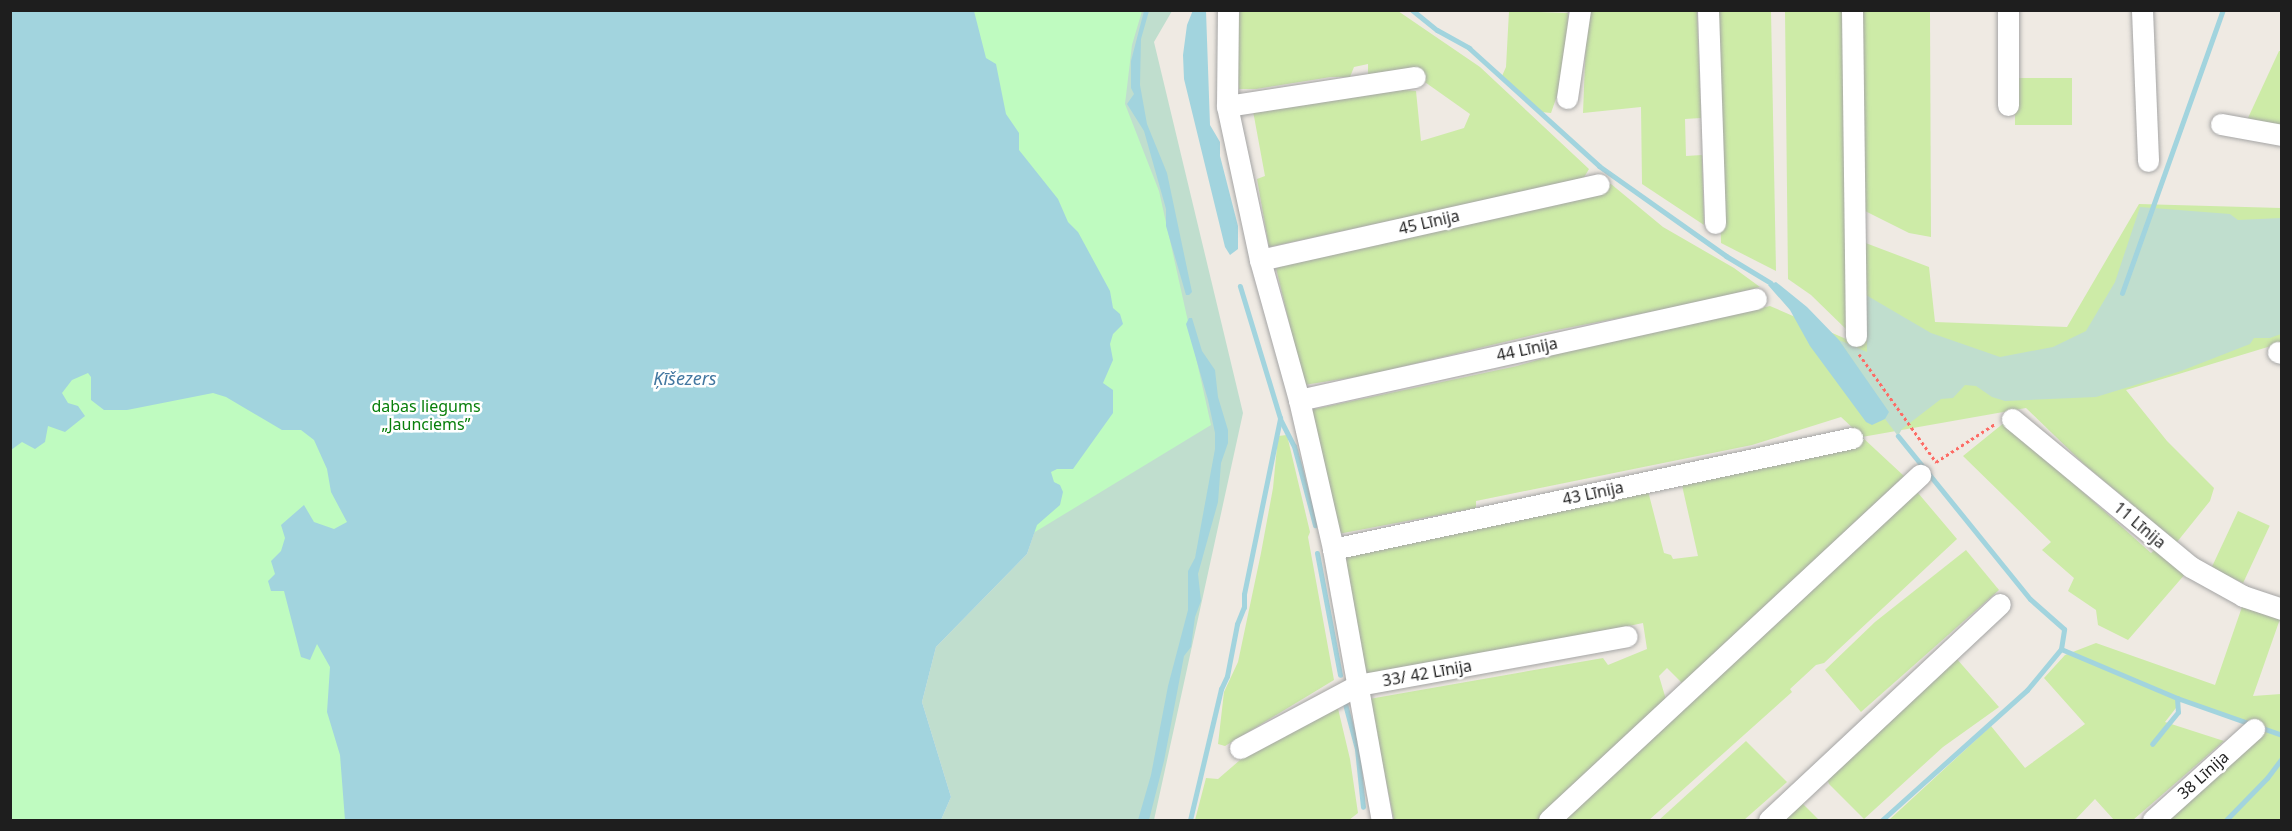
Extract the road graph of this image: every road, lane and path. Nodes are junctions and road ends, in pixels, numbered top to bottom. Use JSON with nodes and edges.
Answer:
{"nodes":[{"id":1,"x":1228,"y":10,"type":"edge"},
{"id":2,"x":1580,"y":10,"type":"edge"},
{"id":3,"x":1708,"y":10,"type":"edge"},
{"id":4,"x":1852,"y":10,"type":"edge"},
{"id":5,"x":2007,"y":10,"type":"edge"},
{"id":6,"x":2142,"y":10,"type":"edge"},
{"id":7,"x":1415,"y":77,"type":"dead end"},
{"id":8,"x":1567,"y":98,"type":"dead end"},
{"id":9,"x":2008,"y":105,"type":"dead end"},
{"id":10,"x":1227,"y":106,"type":"junction"},
{"id":11,"x":2221,"y":124,"type":"dead end"},
{"id":12,"x":2282,"y":135,"type":"edge"},
{"id":13,"x":2148,"y":161,"type":"dead end"},
{"id":14,"x":1599,"y":184,"type":"dead end"},
{"id":15,"x":1715,"y":223,"type":"dead end"},
{"id":16,"x":1260,"y":260,"type":"junction"},
{"id":17,"x":1756,"y":299,"type":"dead end"},
{"id":18,"x":1856,"y":336,"type":"joint"},
{"id":19,"x":1299,"y":400,"type":"junction"},
{"id":20,"x":2012,"y":419,"type":"joint"},
{"id":21,"x":1852,"y":438,"type":"dead end"},
{"id":22,"x":1929,"y":468,"type":"junction"},
{"id":23,"x":1334,"y":549,"type":"junction"},
{"id":24,"x":2000,"y":604,"type":"dead end"},
{"id":25,"x":2282,"y":609,"type":"edge"},
{"id":26,"x":1627,"y":636,"type":"dead end"},
{"id":27,"x":1358,"y":685,"type":"junction"},
{"id":28,"x":2254,"y":729,"type":"dead end"},
{"id":29,"x":1240,"y":748,"type":"dead end"},
{"id":30,"x":1377,"y":818,"type":"edge"},
{"id":31,"x":1549,"y":820,"type":"edge"},
{"id":32,"x":1769,"y":820,"type":"edge"},
{"id":33,"x":2152,"y":820,"type":"edge"}],
"edges":[{"from":1,"to":10,"type":"street"},
{"from":2,"to":8,"type":"street"},
{"from":3,"to":15,"type":"street"},
{"from":4,"to":18,"type":"street"},
{"from":5,"to":9,"type":"street"},
{"from":6,"to":13,"type":"street"},
{"from":7,"to":10,"type":"street"},
{"from":10,"to":16,"type":"street"},
{"from":11,"to":12,"type":"street"},
{"from":14,"to":16,"type":"street","name":"45 Līnija"},
{"from":16,"to":19,"type":"street"},
{"from":17,"to":19,"type":"street","name":"44 Līnija"},
{"from":18,"to":22,"type":"path"},
{"from":19,"to":23,"type":"street"},
{"from":20,"to":22,"type":"path"},
{"from":20,"to":25,"type":"street","name":"11 Līnija"},
{"from":21,"to":23,"type":"street","name":"43 Līnija"},
{"from":22,"to":31,"type":"street"},
{"from":23,"to":27,"type":"street"},
{"from":24,"to":32,"type":"street"},
{"from":26,"to":27,"type":"street","name":"33/ 42 Līnija"},
{"from":27,"to":29,"type":"street","name":"33/ 42 Līnija"},
{"from":27,"to":30,"type":"street"},
{"from":28,"to":33,"type":"street","name":"38 Līnija"}]}
